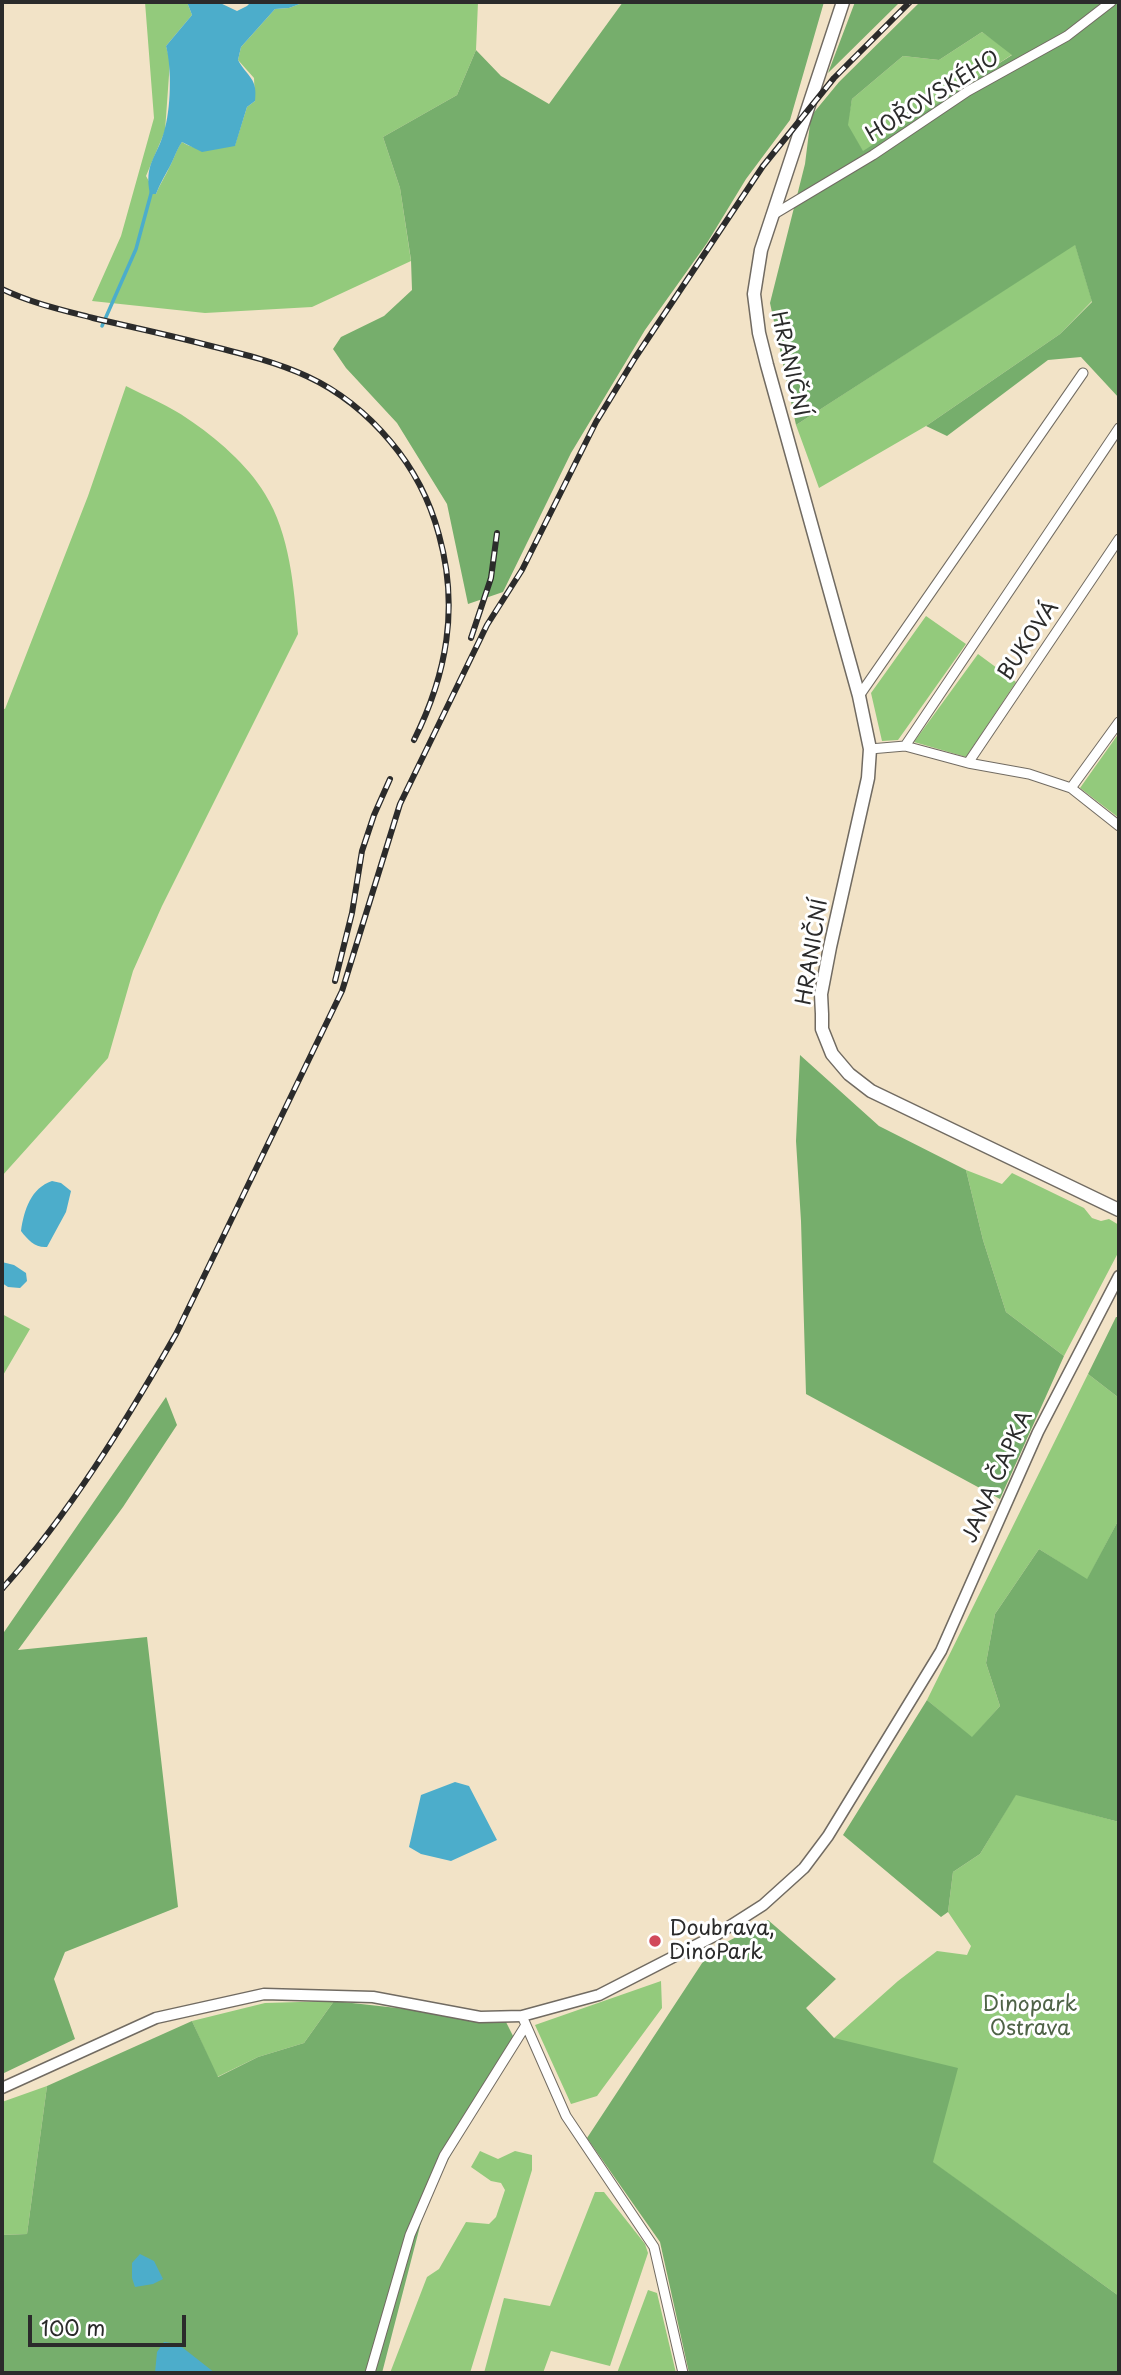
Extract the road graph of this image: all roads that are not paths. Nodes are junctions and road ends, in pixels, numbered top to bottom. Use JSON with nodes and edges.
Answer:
{"nodes":[{"id":1,"x":843,"y":2,"type":"edge"},
{"id":2,"x":1111,"y":2,"type":"edge"},
{"id":3,"x":771,"y":216,"type":"junction"},
{"id":4,"x":1083,"y":373,"type":"dead end"},
{"id":5,"x":1119,"y":428,"type":"edge"},
{"id":6,"x":1119,"y":539,"type":"edge"},
{"id":7,"x":859,"y":696,"type":"junction"},
{"id":8,"x":1119,"y":722,"type":"edge"},
{"id":9,"x":905,"y":746,"type":"junction"},
{"id":10,"x":870,"y":749,"type":"junction"},
{"id":11,"x":968,"y":763,"type":"junction"},
{"id":12,"x":1071,"y":788,"type":"junction"},
{"id":13,"x":1119,"y":826,"type":"edge"},
{"id":14,"x":1119,"y":1210,"type":"edge"},
{"id":15,"x":1119,"y":1276,"type":"edge"},
{"id":16,"x":524,"y":2020,"type":"junction"},
{"id":17,"x":2,"y":2088,"type":"edge"},
{"id":18,"x":370,"y":2373,"type":"edge"},
{"id":19,"x":684,"y":2373,"type":"edge"}],
"edges":[{"from":1,"to":3,"type":"main road","name":"HRANIČNÍ"},
{"from":2,"to":3,"type":"street","name":"HOŘOVSKÉHO"},
{"from":3,"to":7,"type":"main road","name":"HRANIČNÍ"},
{"from":4,"to":7,"type":"street"},
{"from":5,"to":9,"type":"street"},
{"from":6,"to":11,"type":"street","name":"BUKOVÁ"},
{"from":7,"to":10,"type":"main road","name":"HRANIČNÍ"},
{"from":8,"to":12,"type":"street"},
{"from":9,"to":10,"type":"street"},
{"from":9,"to":11,"type":"street"},
{"from":10,"to":14,"type":"main road","name":"HRANIČNÍ"},
{"from":11,"to":12,"type":"street"},
{"from":12,"to":13,"type":"street"},
{"from":15,"to":16,"type":"street","name":"JANA ČAPKA"},
{"from":16,"to":17,"type":"street","name":"JANA ČAPKA"},
{"from":16,"to":18,"type":"street"},
{"from":16,"to":19,"type":"street"}]}
